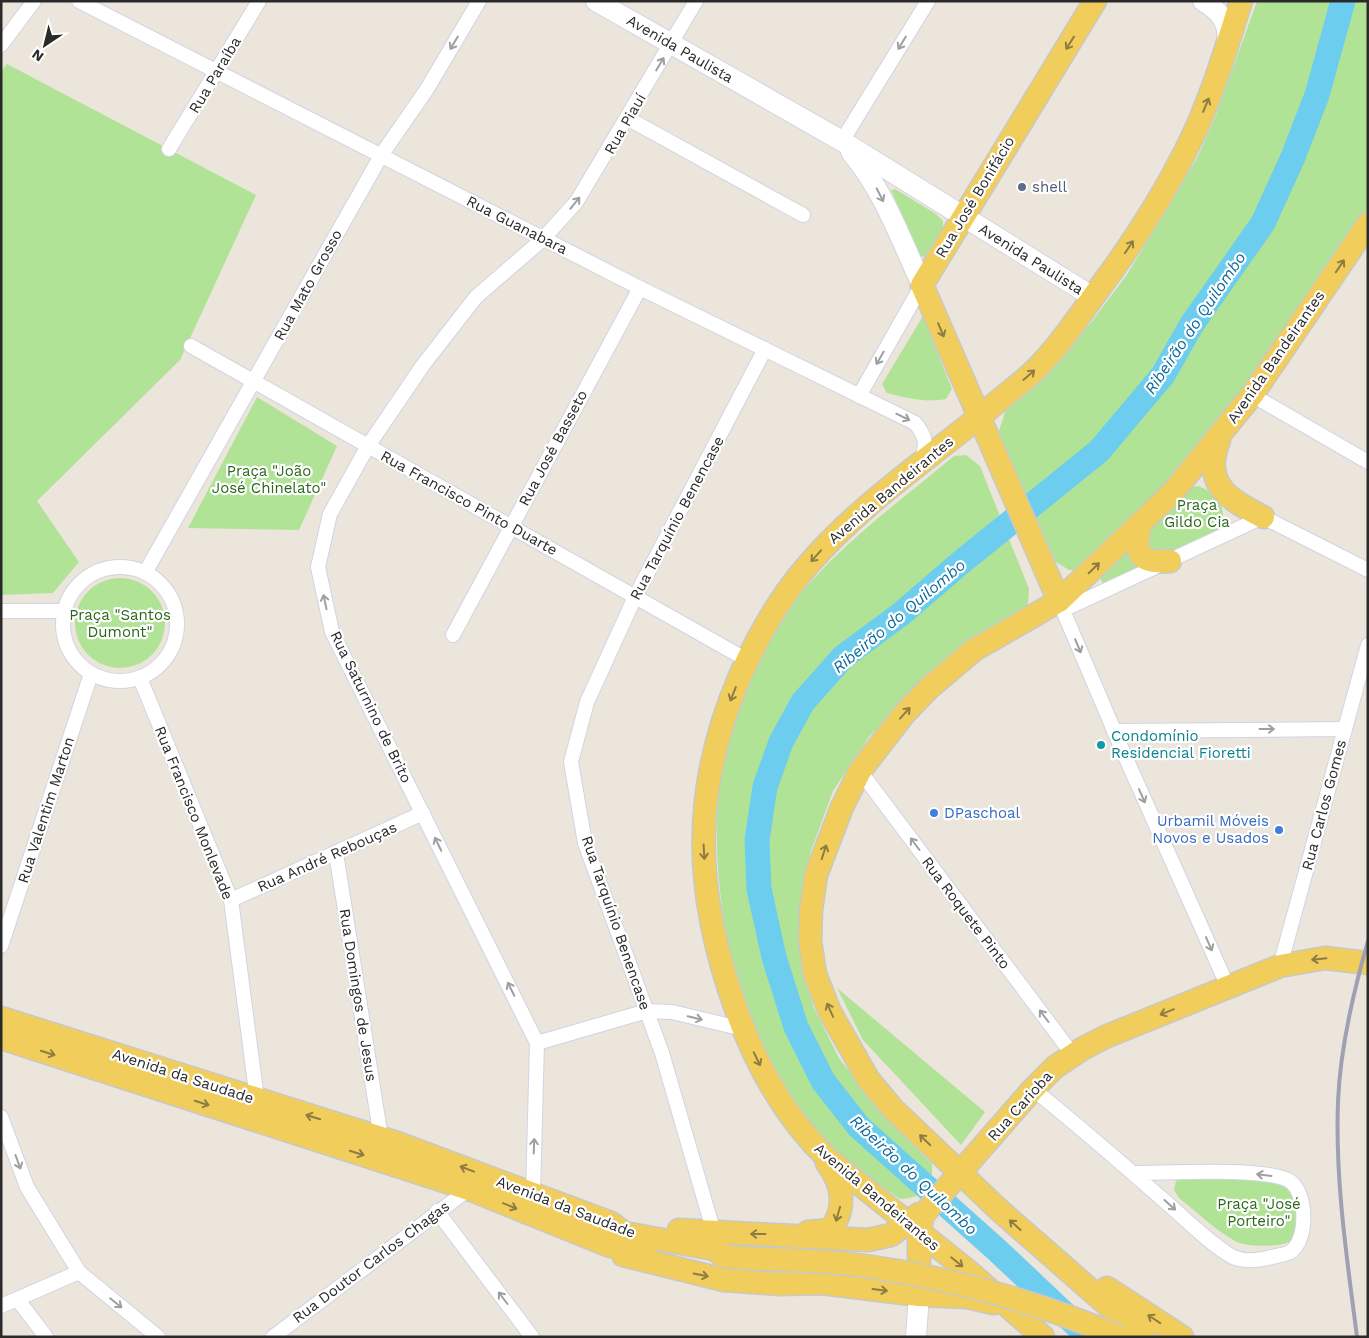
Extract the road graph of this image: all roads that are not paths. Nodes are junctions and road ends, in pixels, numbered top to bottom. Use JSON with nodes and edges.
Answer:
{"nodes":[{"id":1,"x":34,"y":1,"type":"edge"},
{"id":2,"x":79,"y":1,"type":"edge"},
{"id":3,"x":259,"y":1,"type":"edge"},
{"id":4,"x":479,"y":1,"type":"edge"},
{"id":5,"x":596,"y":1,"type":"edge"},
{"id":6,"x":696,"y":1,"type":"edge"},
{"id":7,"x":928,"y":1,"type":"edge"},
{"id":8,"x":1095,"y":1,"type":"edge"},
{"id":9,"x":1236,"y":1,"type":"edge"},
{"id":10,"x":1241,"y":1,"type":"edge"},
{"id":11,"x":1206,"y":3,"type":"edge"},
{"id":12,"x":1,"y":45,"type":"edge"},
{"id":13,"x":671,"y":45,"type":"junction"},
{"id":14,"x":1226,"y":50,"type":"junction"},
{"id":15,"x":218,"y":71,"type":"junction"},
{"id":16,"x":627,"y":118,"type":"junction"},
{"id":17,"x":842,"y":141,"type":"junction"},
{"id":18,"x":170,"y":150,"type":"dead end"},
{"id":19,"x":382,"y":154,"type":"junction"},
{"id":20,"x":803,"y":215,"type":"dead end"},
{"id":21,"x":964,"y":216,"type":"junction"},
{"id":22,"x":1368,"y":224,"type":"edge"},
{"id":23,"x":542,"y":239,"type":"junction"},
{"id":24,"x":922,"y":285,"type":"junction"},
{"id":25,"x":640,"y":288,"type":"junction"},
{"id":26,"x":1093,"y":297,"type":"junction"},
{"id":27,"x":191,"y":346,"type":"dead end"},
{"id":28,"x":765,"y":349,"type":"junction"},
{"id":29,"x":254,"y":381,"type":"junction"},
{"id":30,"x":963,"y":382,"type":"junction"},
{"id":31,"x":1005,"y":395,"type":"junction"},
{"id":32,"x":1252,"y":395,"type":"junction"},
{"id":33,"x":859,"y":396,"type":"junction"},
{"id":34,"x":978,"y":418,"type":"junction"},
{"id":35,"x":1220,"y":437,"type":"junction"},
{"id":36,"x":368,"y":446,"type":"junction"},
{"id":37,"x":1368,"y":462,"type":"edge"},
{"id":38,"x":918,"y":465,"type":"junction"},
{"id":39,"x":1263,"y":517,"type":"junction"},
{"id":40,"x":1141,"y":523,"type":"junction"},
{"id":41,"x":510,"y":526,"type":"junction"},
{"id":42,"x":1170,"y":561,"type":"junction"},
{"id":43,"x":1368,"y":570,"type":"edge"},
{"id":44,"x":145,"y":573,"type":"junction"},
{"id":45,"x":635,"y":597,"type":"junction"},
{"id":46,"x":1061,"y":606,"type":"junction"},
{"id":47,"x":64,"y":610,"type":"junction"},
{"id":48,"x":1,"y":611,"type":"edge"},
{"id":49,"x":453,"y":635,"type":"dead end"},
{"id":50,"x":1368,"y":645,"type":"edge"},
{"id":51,"x":747,"y":660,"type":"junction"},
{"id":52,"x":92,"y":674,"type":"junction"},
{"id":53,"x":140,"y":678,"type":"junction"},
{"id":54,"x":1345,"y":728,"type":"junction"},
{"id":55,"x":1114,"y":730,"type":"junction"},
{"id":56,"x":860,"y":771,"type":"junction"},
{"id":57,"x":423,"y":813,"type":"junction"},
{"id":58,"x":336,"y":853,"type":"junction"},
{"id":59,"x":231,"y":900,"type":"junction"},
{"id":60,"x":1,"y":946,"type":"edge"},
{"id":61,"x":1368,"y":963,"type":"edge"},
{"id":62,"x":1280,"y":966,"type":"junction"},
{"id":63,"x":1228,"y":987,"type":"junction"},
{"id":64,"x":647,"y":1012,"type":"junction"},
{"id":65,"x":1,"y":1018,"type":"edge"},
{"id":66,"x":743,"y":1029,"type":"junction"},
{"id":67,"x":1,"y":1038,"type":"edge"},
{"id":68,"x":537,"y":1043,"type":"junction"},
{"id":69,"x":1073,"y":1055,"type":"junction"},
{"id":70,"x":1033,"y":1089,"type":"junction"},
{"id":71,"x":257,"y":1099,"type":"junction"},
{"id":72,"x":1,"y":1117,"type":"edge"},
{"id":73,"x":381,"y":1138,"type":"junction"},
{"id":74,"x":810,"y":1141,"type":"junction"},
{"id":75,"x":1133,"y":1173,"type":"junction"},
{"id":76,"x":956,"y":1178,"type":"junction"},
{"id":77,"x":469,"y":1189,"type":"junction"},
{"id":78,"x":533,"y":1194,"type":"junction"},
{"id":79,"x":437,"y":1211,"type":"junction"},
{"id":80,"x":611,"y":1223,"type":"junction"},
{"id":81,"x":914,"y":1228,"type":"junction"},
{"id":82,"x":714,"y":1233,"type":"junction"},
{"id":83,"x":785,"y":1234,"type":"junction"},
{"id":84,"x":831,"y":1239,"type":"junction"},
{"id":85,"x":1034,"y":1242,"type":"junction"},
{"id":86,"x":610,"y":1246,"type":"junction"},
{"id":87,"x":723,"y":1256,"type":"junction"},
{"id":88,"x":79,"y":1272,"type":"junction"},
{"id":89,"x":822,"y":1283,"type":"junction"},
{"id":90,"x":919,"y":1296,"type":"junction"},
{"id":91,"x":18,"y":1300,"type":"junction"},
{"id":92,"x":1,"y":1306,"type":"edge"},
{"id":93,"x":1018,"y":1313,"type":"junction"},
{"id":94,"x":46,"y":1337,"type":"edge"},
{"id":95,"x":158,"y":1337,"type":"edge"},
{"id":96,"x":273,"y":1337,"type":"edge"},
{"id":97,"x":532,"y":1337,"type":"edge"},
{"id":98,"x":916,"y":1337,"type":"edge"},
{"id":99,"x":1043,"y":1337,"type":"edge"},
{"id":100,"x":1120,"y":1337,"type":"edge"},
{"id":101,"x":1144,"y":1337,"type":"edge"},
{"id":102,"x":1182,"y":1337,"type":"edge"}],
"edges":[{"from":1,"to":12,"type":"street"},
{"from":2,"to":15,"type":"street","name":"Rua Guanabara"},
{"from":3,"to":15,"type":"street","name":"Rua Paraíba"},
{"from":4,"to":19,"type":"street","name":"Rua Mato Grosso","one_way":true},
{"from":5,"to":13,"type":"main road","name":"Avenida Paulista"},
{"from":6,"to":13,"type":"street","name":"Rua Piauí"},
{"from":7,"to":17,"type":"street","one_way":true},
{"from":8,"to":21,"type":"main road","name":"Rua José Bonifácio","one_way":true},
{"from":9,"to":11,"type":"main road","name":"Avenida Bandeirantes"},
{"from":10,"to":14,"type":"main road","name":"Avenida Bandeirantes"},
{"from":11,"to":14,"type":"main road","name":"Avenida Bandeirantes"},
{"from":16,"to":13,"type":"street","name":"Rua Piauí","one_way":true},
{"from":13,"to":17,"type":"main road","name":"Avenida Paulista"},
{"from":26,"to":14,"type":"main road","name":"Avenida Bandeirantes","one_way":true},
{"from":15,"to":18,"type":"street","name":"Rua Paraíba"},
{"from":15,"to":19,"type":"street","name":"Rua Guanabara"},
{"from":16,"to":20,"type":"street"},
{"from":23,"to":16,"type":"street","name":"Rua Piauí","one_way":true},
{"from":17,"to":21,"type":"main road","name":"Avenida Paulista"},
{"from":17,"to":24,"type":"main road","name":"Avenida Paulista","one_way":true},
{"from":19,"to":23,"type":"street","name":"Rua Guanabara"},
{"from":19,"to":29,"type":"street","name":"Rua Mato Grosso"},
{"from":21,"to":24,"type":"main road","name":"Rua José Bonifácio"},
{"from":21,"to":26,"type":"main road","name":"Avenida Paulista"},
{"from":32,"to":22,"type":"main road","name":"Avenida Bandeirantes","one_way":true},
{"from":23,"to":25,"type":"street","name":"Rua Guanabara"},
{"from":23,"to":36,"type":"street","name":"Rua Saturnino de Brito"},
{"from":24,"to":30,"type":"main road","one_way":true},
{"from":24,"to":33,"type":"street","name":"Rua José Bonifácio","one_way":true},
{"from":25,"to":28,"type":"street","name":"Rua Guanabara"},
{"from":25,"to":41,"type":"street","name":"Rua José Basseto"},
{"from":31,"to":26,"type":"main road","name":"Avenida Bandeirantes","one_way":true},
{"from":27,"to":29,"type":"street","name":"Rua Francisco Pinto Duarte"},
{"from":28,"to":33,"type":"street","name":"Rua Guanabara"},
{"from":28,"to":45,"type":"street","name":"Rua Tarquínio Benencase"},
{"from":29,"to":36,"type":"street","name":"Rua Francisco Pinto Duarte"},
{"from":29,"to":44,"type":"street","name":"Rua Mato Grosso"},
{"from":30,"to":31,"type":"main road"},
{"from":30,"to":34,"type":"main road"},
{"from":31,"to":34,"type":"main road","name":"Avenida Bandeirantes"},
{"from":32,"to":35,"type":"main road","name":"Avenida Bandeirantes"},
{"from":32,"to":37,"type":"street"},
{"from":33,"to":38,"type":"street","name":"Rua Guanabara","one_way":true},
{"from":34,"to":38,"type":"main road","name":"Avenida Bandeirantes"},
{"from":34,"to":46,"type":"main road"},
{"from":35,"to":39,"type":"main road"},
{"from":35,"to":40,"type":"main road","name":"Avenida Bandeirantes"},
{"from":36,"to":41,"type":"street","name":"Rua Francisco Pinto Duarte"},
{"from":57,"to":36,"type":"street","name":"Rua Saturnino de Brito","one_way":true},
{"from":38,"to":51,"type":"main road","name":"Avenida Bandeirantes","one_way":true},
{"from":39,"to":42,"type":"street"},
{"from":39,"to":43,"type":"street"},
{"from":40,"to":42,"type":"main road"},
{"from":46,"to":40,"type":"main road","name":"Avenida Bandeirantes","one_way":true},
{"from":41,"to":45,"type":"street","name":"Rua Francisco Pinto Duarte"},
{"from":41,"to":49,"type":"street","name":"Rua José Basseto"},
{"from":42,"to":46,"type":"street"},
{"from":44,"to":47,"type":"street"},
{"from":44,"to":53,"type":"street"},
{"from":45,"to":51,"type":"street","name":"Rua Francisco Pinto Duarte"},
{"from":45,"to":64,"type":"street","name":"Rua Tarquínio Benencase"},
{"from":46,"to":55,"type":"street","one_way":true},
{"from":56,"to":46,"type":"main road","name":"Avenida Bandeirantes","one_way":true},
{"from":47,"to":48,"type":"street"},
{"from":47,"to":52,"type":"street"},
{"from":50,"to":54,"type":"street","name":"Rua Carlos Gomes"},
{"from":51,"to":66,"type":"main road","name":"Avenida Bandeirantes","one_way":true},
{"from":52,"to":53,"type":"street"},
{"from":52,"to":60,"type":"street","name":"Rua Valentim Marton"},
{"from":53,"to":59,"type":"street","name":"Rua Francisco Monlevade"},
{"from":55,"to":54,"type":"street","one_way":true},
{"from":54,"to":62,"type":"street","name":"Rua Carlos Gomes"},
{"from":55,"to":63,"type":"street","one_way":true},
{"from":69,"to":56,"type":"street","name":"Rua Roquete Pinto","one_way":true},
{"from":76,"to":56,"type":"main road","name":"Avenida Bandeirantes","one_way":true},
{"from":57,"to":58,"type":"street","name":"Rua André Rebouças"},
{"from":68,"to":57,"type":"street","name":"Rua Saturnino de Brito","one_way":true},
{"from":58,"to":59,"type":"street","name":"Rua André Rebouças"},
{"from":58,"to":73,"type":"street","name":"Rua Domingos de Jesus"},
{"from":59,"to":71,"type":"street","name":"Rua Francisco Monlevade"},
{"from":61,"to":62,"type":"main road","name":"Rua Carioba","one_way":true},
{"from":62,"to":63,"type":"main road","name":"Rua Carioba"},
{"from":63,"to":69,"type":"main road","name":"Rua Carioba","one_way":true},
{"from":64,"to":66,"type":"street","one_way":true},
{"from":64,"to":68,"type":"street"},
{"from":64,"to":82,"type":"street","name":"Rua Tarquínio Benencase"},
{"from":65,"to":71,"type":"main road","name":"Avenida da Saudade"},
{"from":66,"to":74,"type":"main road","name":"Avenida Bandeirantes","one_way":true},
{"from":67,"to":77,"type":"main road","name":"Avenida da Saudade","one_way":true},
{"from":78,"to":68,"type":"street","name":"Rua Saturnino de Brito","one_way":true},
{"from":69,"to":70,"type":"main road","name":"Rua Carioba"},
{"from":70,"to":75,"type":"street"},
{"from":70,"to":76,"type":"main road","name":"Rua Carioba"},
{"from":73,"to":71,"type":"main road","name":"Avenida da Saudade","one_way":true},
{"from":72,"to":88,"type":"street","one_way":true},
{"from":78,"to":73,"type":"main road","name":"Avenida da Saudade","one_way":true},
{"from":74,"to":81,"type":"main road","name":"Avenida Bandeirantes"},
{"from":74,"to":83,"type":"main road","one_way":true},
{"from":75,"to":75,"type":"street","one_way":true},
{"from":76,"to":81,"type":"main road","name":"Rua Carioba"},
{"from":85,"to":76,"type":"main road","name":"Avenida Bandeirantes","one_way":true},
{"from":77,"to":79,"type":"street","name":"Rua Doutor Carlos Chagas"},
{"from":77,"to":86,"type":"main road","name":"Avenida da Saudade","one_way":true},
{"from":78,"to":80,"type":"main road","name":"Avenida da Saudade"},
{"from":79,"to":96,"type":"street","name":"Rua Doutor Carlos Chagas"},
{"from":97,"to":79,"type":"street","one_way":true},
{"from":80,"to":82,"type":"main road"},
{"from":80,"to":87,"type":"main road","name":"Avenida da Saudade"},
{"from":81,"to":84,"type":"main road","name":"Rua Carioba"},
{"from":81,"to":90,"type":"main road"},
{"from":81,"to":93,"type":"main road","name":"Avenida Bandeirantes","one_way":true},
{"from":83,"to":82,"type":"main road","one_way":true},
{"from":83,"to":84,"type":"main road","name":"Rua Carioba"},
{"from":84,"to":89,"type":"main road"},
{"from":85,"to":101,"type":"main road","name":"Avenida Bandeirantes"},
{"from":102,"to":85,"type":"main road","one_way":true},
{"from":86,"to":87,"type":"main road","name":"Avenida da Saudade"},
{"from":86,"to":89,"type":"main road","one_way":true},
{"from":87,"to":100,"type":"main road","bridge":true},
{"from":88,"to":91,"type":"street"},
{"from":88,"to":95,"type":"street","one_way":true},
{"from":89,"to":90,"type":"main road","one_way":true},
{"from":90,"to":93,"type":"main road"},
{"from":90,"to":98,"type":"main road"},
{"from":91,"to":92,"type":"street"},
{"from":91,"to":94,"type":"street"},
{"from":93,"to":99,"type":"main road","name":"Avenida Bandeirantes"}]}
